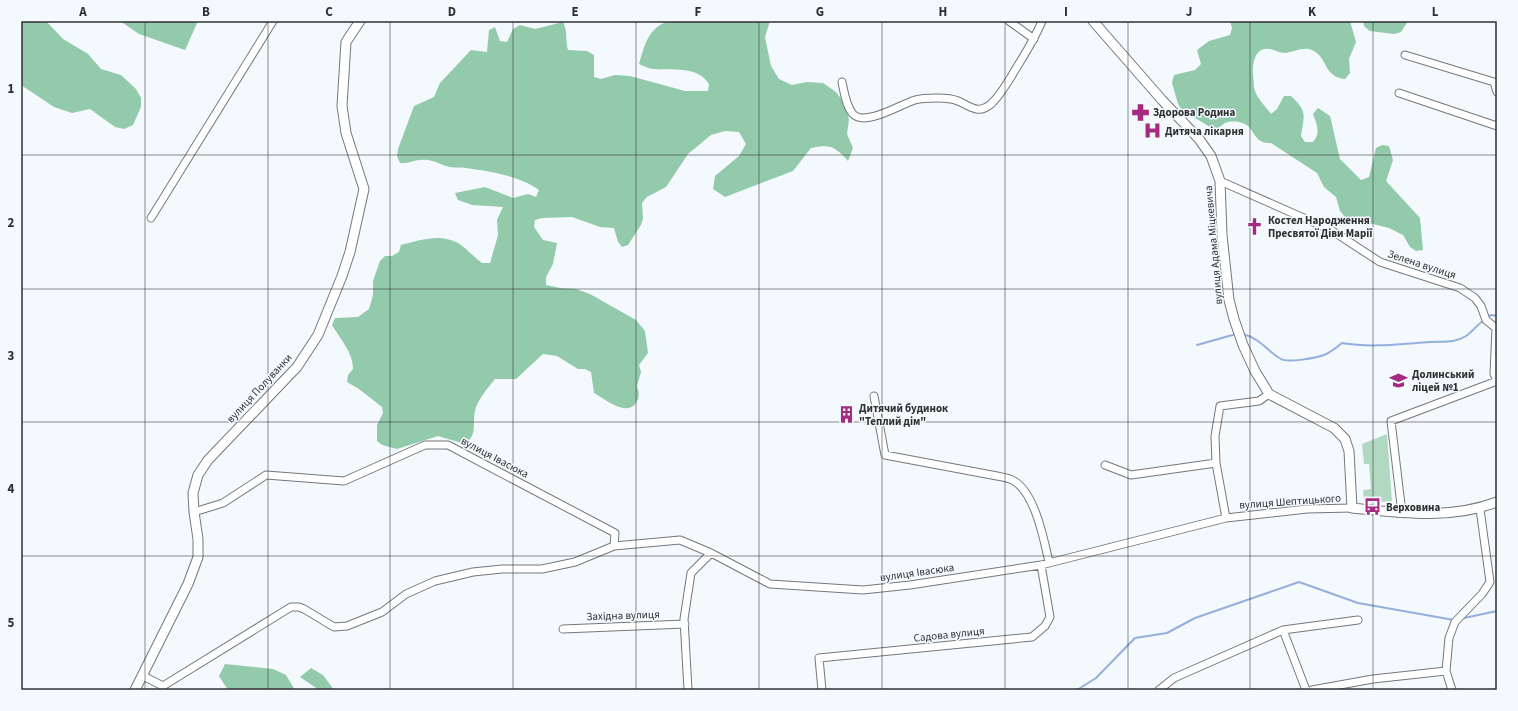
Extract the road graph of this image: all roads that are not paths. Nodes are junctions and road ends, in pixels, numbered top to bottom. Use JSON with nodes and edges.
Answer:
{"nodes":[{"id":1,"x":273,"y":21,"type":"edge"},
{"id":2,"x":360,"y":21,"type":"edge"},
{"id":3,"x":1009,"y":21,"type":"edge"},
{"id":4,"x":1042,"y":21,"type":"edge"},
{"id":5,"x":1093,"y":21,"type":"edge"},
{"id":6,"x":1034,"y":39,"type":"junction"},
{"id":7,"x":1405,"y":55,"type":"dead end"},
{"id":8,"x":842,"y":82,"type":"dead end"},
{"id":9,"x":1497,"y":92,"type":"edge"},
{"id":10,"x":1399,"y":93,"type":"dead end"},
{"id":11,"x":1497,"y":126,"type":"edge"},
{"id":12,"x":1220,"y":181,"type":"junction"},
{"id":13,"x":151,"y":218,"type":"dead end"},
{"id":14,"x":1497,"y":329,"type":"edge"},
{"id":15,"x":1497,"y":380,"type":"edge"},
{"id":16,"x":1269,"y":394,"type":"junction"},
{"id":17,"x":874,"y":396,"type":"dead end"},
{"id":18,"x":1216,"y":463,"type":"junction"},
{"id":19,"x":1105,"y":465,"type":"dead end"},
{"id":20,"x":1497,"y":502,"type":"edge"},
{"id":21,"x":1352,"y":508,"type":"junction"},
{"id":22,"x":1480,"y":509,"type":"junction"},
{"id":23,"x":194,"y":512,"type":"junction"},
{"id":24,"x":1402,"y":513,"type":"junction"},
{"id":25,"x":1226,"y":518,"type":"junction"},
{"id":26,"x":614,"y":546,"type":"junction"},
{"id":27,"x":711,"y":553,"type":"junction"},
{"id":28,"x":1049,"y":562,"type":"junction"},
{"id":29,"x":1041,"y":565,"type":"junction"},
{"id":30,"x":1358,"y":620,"type":"dead end"},
{"id":31,"x":685,"y":624,"type":"junction"},
{"id":32,"x":563,"y":628,"type":"dead end"},
{"id":33,"x":1283,"y":630,"type":"junction"},
{"id":34,"x":1446,"y":671,"type":"junction"},
{"id":35,"x":143,"y":676,"type":"junction"},
{"id":36,"x":135,"y":690,"type":"edge"},
{"id":37,"x":688,"y":690,"type":"edge"},
{"id":38,"x":822,"y":690,"type":"edge"},
{"id":39,"x":1158,"y":690,"type":"edge"},
{"id":40,"x":1306,"y":690,"type":"edge"},
{"id":41,"x":1312,"y":690,"type":"edge"},
{"id":42,"x":1452,"y":690,"type":"edge"}],
"edges":[{"from":1,"to":13,"type":"street"},
{"from":2,"to":23,"type":"street","name":"вулиця Полуванки"},
{"from":3,"to":6,"type":"street"},
{"from":4,"to":6,"type":"street"},
{"from":5,"to":12,"type":"street","name":"вулиця Адама Міцкевича"},
{"from":6,"to":8,"type":"street"},
{"from":7,"to":9,"type":"street"},
{"from":10,"to":11,"type":"street"},
{"from":12,"to":14,"type":"street","name":"Зелена вулиця"},
{"from":12,"to":16,"type":"street","name":"вулиця Адама Міцкевича"},
{"from":14,"to":15,"type":"street"},
{"from":15,"to":24,"type":"street"},
{"from":16,"to":18,"type":"street"},
{"from":16,"to":21,"type":"street"},
{"from":17,"to":28,"type":"street"},
{"from":18,"to":19,"type":"street"},
{"from":18,"to":25,"type":"street"},
{"from":20,"to":22,"type":"street","name":"вулиця Шептицького"},
{"from":21,"to":24,"type":"street","name":"вулиця Шептицького"},
{"from":21,"to":25,"type":"street","name":"вулиця Шептицького"},
{"from":22,"to":24,"type":"street","name":"вулиця Шептицького"},
{"from":22,"to":34,"type":"street"},
{"from":23,"to":26,"type":"street","name":"вулиця Івасюка"},
{"from":23,"to":35,"type":"street","name":"вулиця Полуванки"},
{"from":25,"to":28,"type":"street","name":"вулиця Івасюка"},
{"from":26,"to":27,"type":"street","name":"вулиця Івасюка"},
{"from":26,"to":35,"type":"street","name":"вулиця Івасюка"},
{"from":27,"to":29,"type":"street","name":"вулиця Івасюка"},
{"from":27,"to":31,"type":"street"},
{"from":28,"to":29,"type":"street","name":"вулиця Івасюка"},
{"from":29,"to":38,"type":"street","name":"Садова вулиця"},
{"from":30,"to":33,"type":"street"},
{"from":31,"to":32,"type":"street","name":"Західна вулиця"},
{"from":31,"to":37,"type":"street"},
{"from":33,"to":39,"type":"street"},
{"from":33,"to":40,"type":"street"},
{"from":34,"to":41,"type":"street"},
{"from":34,"to":42,"type":"street"},
{"from":35,"to":36,"type":"street","name":"вулиця Полуванки"}]}
